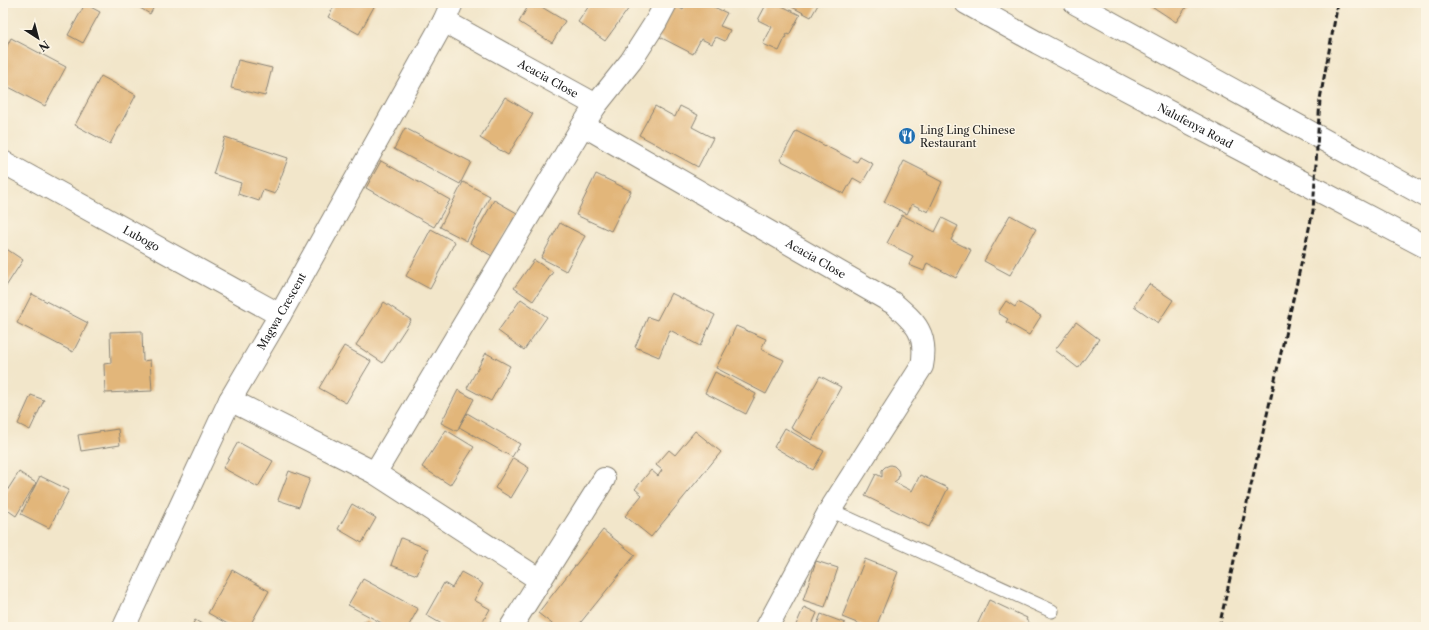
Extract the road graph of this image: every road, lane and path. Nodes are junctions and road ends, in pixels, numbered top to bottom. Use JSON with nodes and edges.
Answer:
{"nodes":[{"id":1,"x":666,"y":3,"type":"edge"},
{"id":2,"x":966,"y":3,"type":"edge"},
{"id":3,"x":1075,"y":3,"type":"edge"},
{"id":4,"x":448,"y":12,"type":"edge"},
{"id":5,"x":596,"y":105,"type":"junction"},
{"id":6,"x":583,"y":126,"type":"junction"},
{"id":7,"x":3,"y":162,"type":"edge"},
{"id":8,"x":1426,"y":196,"type":"edge"},
{"id":9,"x":1426,"y":247,"type":"edge"},
{"id":10,"x":280,"y":315,"type":"junction"},
{"id":11,"x":230,"y":400,"type":"junction"},
{"id":12,"x":375,"y":473,"type":"junction"},
{"id":13,"x":604,"y":479,"type":"dead end"},
{"id":14,"x":830,"y":510,"type":"junction"},
{"id":15,"x":540,"y":580,"type":"junction"},
{"id":16,"x":1052,"y":611,"type":"dead end"},
{"id":17,"x":124,"y":627,"type":"edge"},
{"id":18,"x":511,"y":627,"type":"edge"},
{"id":19,"x":767,"y":627,"type":"edge"}],
"edges":[{"from":1,"to":5,"type":"street"},
{"from":2,"to":9,"type":"street","name":"Nalufenya Road"},
{"from":3,"to":8,"type":"street"},
{"from":4,"to":5,"type":"street","name":"Acacia Close"},
{"from":4,"to":10,"type":"street","name":"Magwa Crescent"},
{"from":5,"to":6,"type":"street"},
{"from":6,"to":12,"type":"street"},
{"from":6,"to":14,"type":"street","name":"Acacia Close"},
{"from":7,"to":10,"type":"street","name":"Lubogo"},
{"from":10,"to":11,"type":"street","name":"Magwa Crescent"},
{"from":11,"to":12,"type":"street"},
{"from":11,"to":17,"type":"street","name":"Magwa Crescent"},
{"from":12,"to":15,"type":"street"},
{"from":13,"to":15,"type":"street"},
{"from":14,"to":16,"type":"lane"},
{"from":14,"to":19,"type":"street","name":"Acacia Close"},
{"from":15,"to":18,"type":"street"}]}
